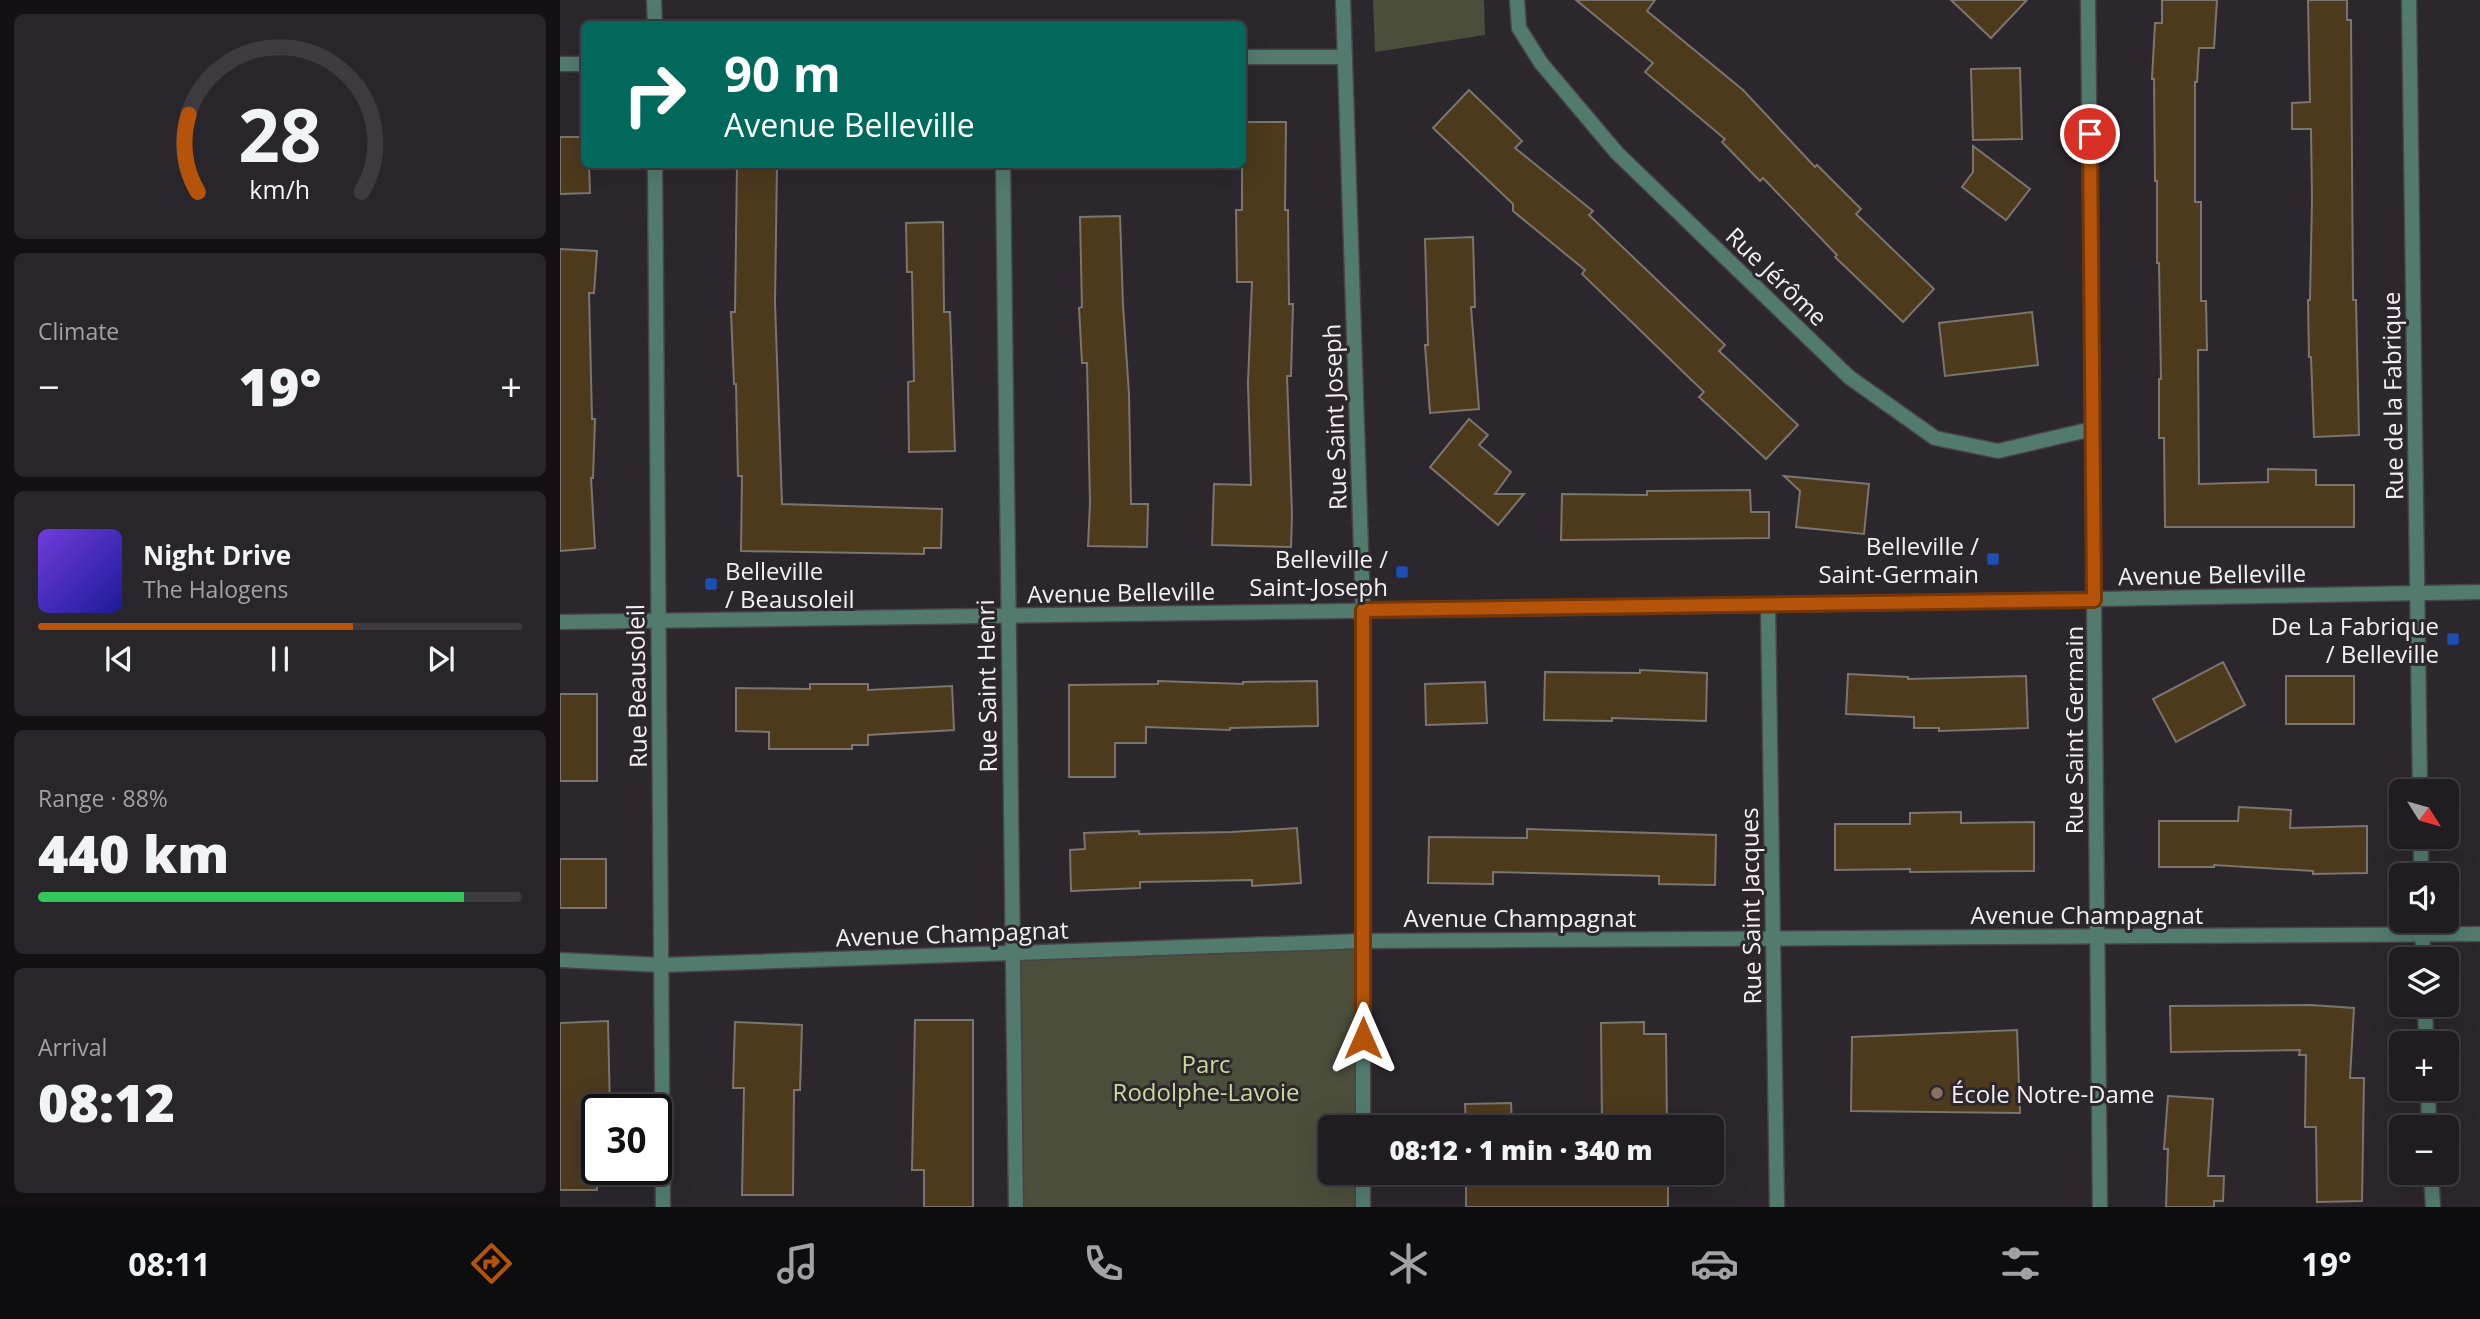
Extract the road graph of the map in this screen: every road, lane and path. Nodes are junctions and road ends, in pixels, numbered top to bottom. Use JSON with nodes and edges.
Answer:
{"nodes":[{"id":1,"x":654,"y":0,"type":"edge"},
{"id":2,"x":1343,"y":0,"type":"edge"},
{"id":3,"x":1517,"y":0,"type":"edge"},
{"id":4,"x":2088,"y":0,"type":"edge"},
{"id":5,"x":2409,"y":0,"type":"edge"},
{"id":6,"x":655,"y":21,"type":"edge"},
{"id":7,"x":1246,"y":57,"type":"edge"},
{"id":8,"x":1345,"y":57,"type":"junction"},
{"id":9,"x":560,"y":64,"type":"edge"},
{"id":10,"x":581,"y":64,"type":"edge"},
{"id":11,"x":655,"y":168,"type":"edge"},
{"id":12,"x":1003,"y":168,"type":"edge"},
{"id":13,"x":2092,"y":429,"type":"junction"},
{"id":14,"x":2480,"y":592,"type":"edge"},
{"id":15,"x":2417,"y":593,"type":"junction"},
{"id":16,"x":2094,"y":600,"type":"junction"},
{"id":17,"x":1768,"y":605,"type":"junction"},
{"id":18,"x":1363,"y":610,"type":"junction"},
{"id":19,"x":1007,"y":617,"type":"junction"},
{"id":20,"x":658,"y":621,"type":"junction"},
{"id":21,"x":560,"y":622,"type":"edge"},
{"id":22,"x":2420,"y":779,"type":"edge"},
{"id":23,"x":2389,"y":928,"type":"edge"},
{"id":24,"x":2459,"y":931,"type":"edge"},
{"id":25,"x":2480,"y":934,"type":"edge"},
{"id":26,"x":2097,"y":936,"type":"junction"},
{"id":27,"x":1773,"y":939,"type":"junction"},
{"id":28,"x":1363,"y":941,"type":"junction"},
{"id":29,"x":1011,"y":954,"type":"junction"},
{"id":30,"x":560,"y":960,"type":"edge"},
{"id":31,"x":662,"y":965,"type":"junction"},
{"id":32,"x":1363,"y":1115,"type":"edge"},
{"id":33,"x":1363,"y":1185,"type":"edge"},
{"id":34,"x":2431,"y":1185,"type":"edge"},
{"id":35,"x":663,"y":1207,"type":"edge"},
{"id":36,"x":1016,"y":1207,"type":"edge"},
{"id":37,"x":1363,"y":1207,"type":"edge"},
{"id":38,"x":1777,"y":1207,"type":"edge"},
{"id":39,"x":2099,"y":1207,"type":"edge"},
{"id":40,"x":2432,"y":1207,"type":"edge"}],
"edges":[{"from":1,"to":6,"type":"street"},
{"from":2,"to":8,"type":"street","name":"Rue Saint Joseph"},
{"from":3,"to":13,"type":"street","name":"Rue Jérôme"},
{"from":4,"to":13,"type":"street","name":"Rue Saint Germain"},
{"from":5,"to":15,"type":"street","name":"Rue de la Fabrique"},
{"from":7,"to":8,"type":"street"},
{"from":8,"to":18,"type":"street","name":"Rue Saint Joseph"},
{"from":9,"to":10,"type":"street"},
{"from":11,"to":20,"type":"street","name":"Rue Beausoleil"},
{"from":12,"to":19,"type":"street","name":"Rue Saint Henri"},
{"from":13,"to":16,"type":"street","name":"Rue Saint Germain"},
{"from":14,"to":15,"type":"street","name":"Avenue Belleville"},
{"from":15,"to":16,"type":"street","name":"Avenue Belleville"},
{"from":15,"to":22,"type":"street","name":"Rue de la Fabrique"},
{"from":16,"to":17,"type":"street","name":"Avenue Belleville"},
{"from":16,"to":26,"type":"street","name":"Rue Saint Germain"},
{"from":17,"to":18,"type":"street","name":"Avenue Belleville"},
{"from":17,"to":27,"type":"street","name":"Rue Saint Jacques"},
{"from":18,"to":19,"type":"street","name":"Avenue Belleville"},
{"from":18,"to":28,"type":"street","name":"Rue Saint Joseph"},
{"from":19,"to":20,"type":"street","name":"Avenue Belleville"},
{"from":19,"to":29,"type":"street","name":"Rue Saint Henri"},
{"from":20,"to":21,"type":"street","name":"Avenue Belleville"},
{"from":20,"to":31,"type":"street","name":"Rue Beausoleil"},
{"from":23,"to":26,"type":"street","name":"Avenue Champagnat"},
{"from":24,"to":25,"type":"street","name":"Avenue Champagnat"},
{"from":26,"to":27,"type":"street","name":"Avenue Champagnat"},
{"from":26,"to":39,"type":"street","name":"Rue Saint Germain"},
{"from":27,"to":28,"type":"street","name":"Avenue Champagnat"},
{"from":27,"to":38,"type":"street","name":"Rue Saint Jacques"},
{"from":28,"to":29,"type":"street","name":"Avenue Champagnat"},
{"from":28,"to":32,"type":"street","name":"Rue Saint Joseph"},
{"from":29,"to":31,"type":"street","name":"Avenue Champagnat"},
{"from":29,"to":36,"type":"street","name":"Rue Saint Henri"},
{"from":30,"to":31,"type":"street","name":"Avenue Champagnat"},
{"from":31,"to":35,"type":"street","name":"Rue Beausoleil"},
{"from":33,"to":37,"type":"street"},
{"from":34,"to":40,"type":"street"}]}
